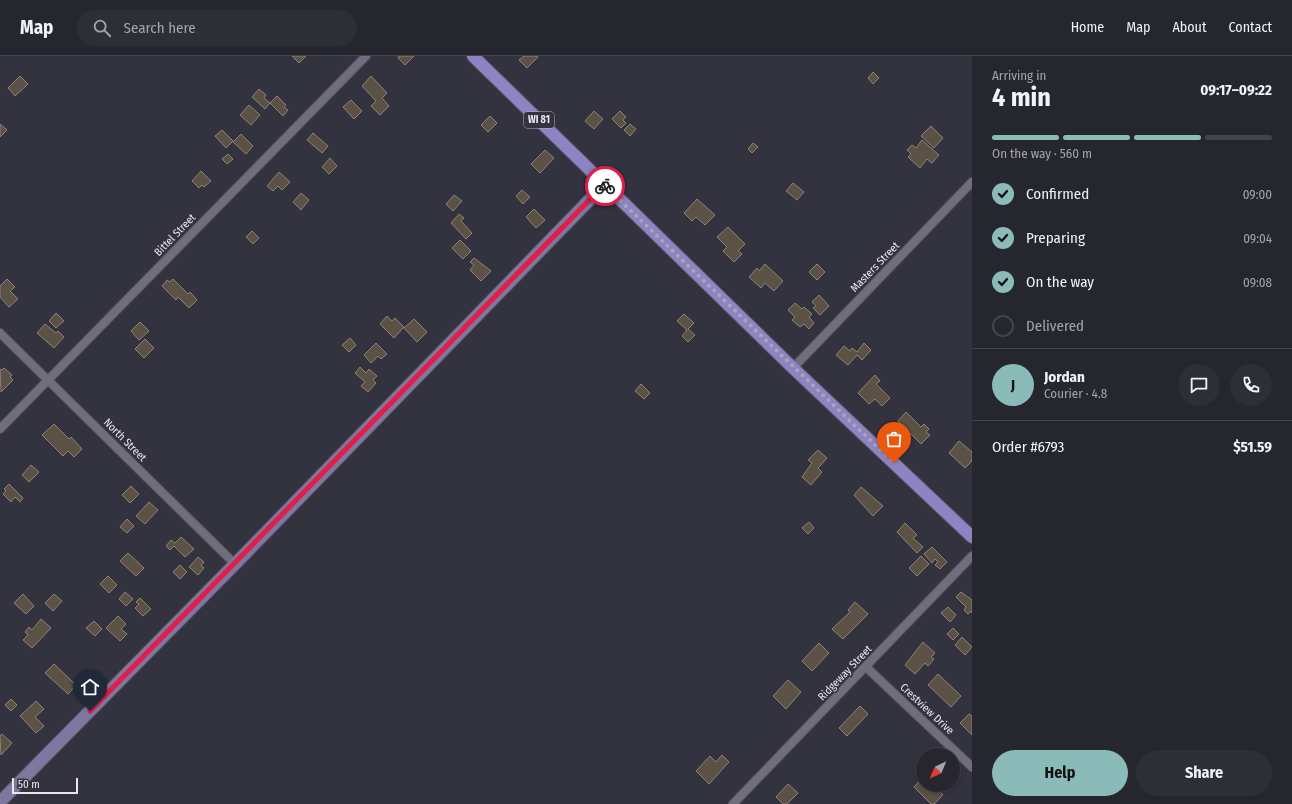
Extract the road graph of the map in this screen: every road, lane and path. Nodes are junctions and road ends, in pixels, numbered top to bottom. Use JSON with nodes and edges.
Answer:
{"nodes":[{"id":1,"x":366,"y":56,"type":"edge"},
{"id":2,"x":473,"y":56,"type":"edge"},
{"id":3,"x":972,"y":182,"type":"edge"},
{"id":4,"x":604,"y":185,"type":"junction"},
{"id":5,"x":0,"y":333,"type":"edge"},
{"id":6,"x":794,"y":368,"type":"junction"},
{"id":7,"x":48,"y":380,"type":"junction"},
{"id":8,"x":0,"y":429,"type":"edge"},
{"id":9,"x":972,"y":537,"type":"edge"},
{"id":10,"x":972,"y":556,"type":"edge"},
{"id":11,"x":235,"y":564,"type":"junction"},
{"id":12,"x":866,"y":667,"type":"junction"},
{"id":13,"x":972,"y":767,"type":"edge"},
{"id":14,"x":0,"y":802,"type":"edge"},
{"id":15,"x":737,"y":803,"type":"edge"}],
"edges":[{"from":1,"to":7,"type":"street","name":"Bittel Street"},
{"from":2,"to":4,"type":"main road","number":"WI 81"},
{"from":3,"to":6,"type":"street","name":"Masters Street"},
{"from":4,"to":6,"type":"main road","number":"WI 81"},
{"from":4,"to":11,"type":"street"},
{"from":5,"to":7,"type":"street","name":"North Street"},
{"from":6,"to":9,"type":"main road","number":"WI 81"},
{"from":7,"to":8,"type":"street","name":"Bittel Street"},
{"from":7,"to":11,"type":"street","name":"North Street"},
{"from":10,"to":12,"type":"street","name":"Ridgeway Street"},
{"from":11,"to":14,"type":"street"},
{"from":12,"to":13,"type":"street","name":"Crestview Drive"},
{"from":12,"to":15,"type":"street","name":"Ridgeway Street"}]}
